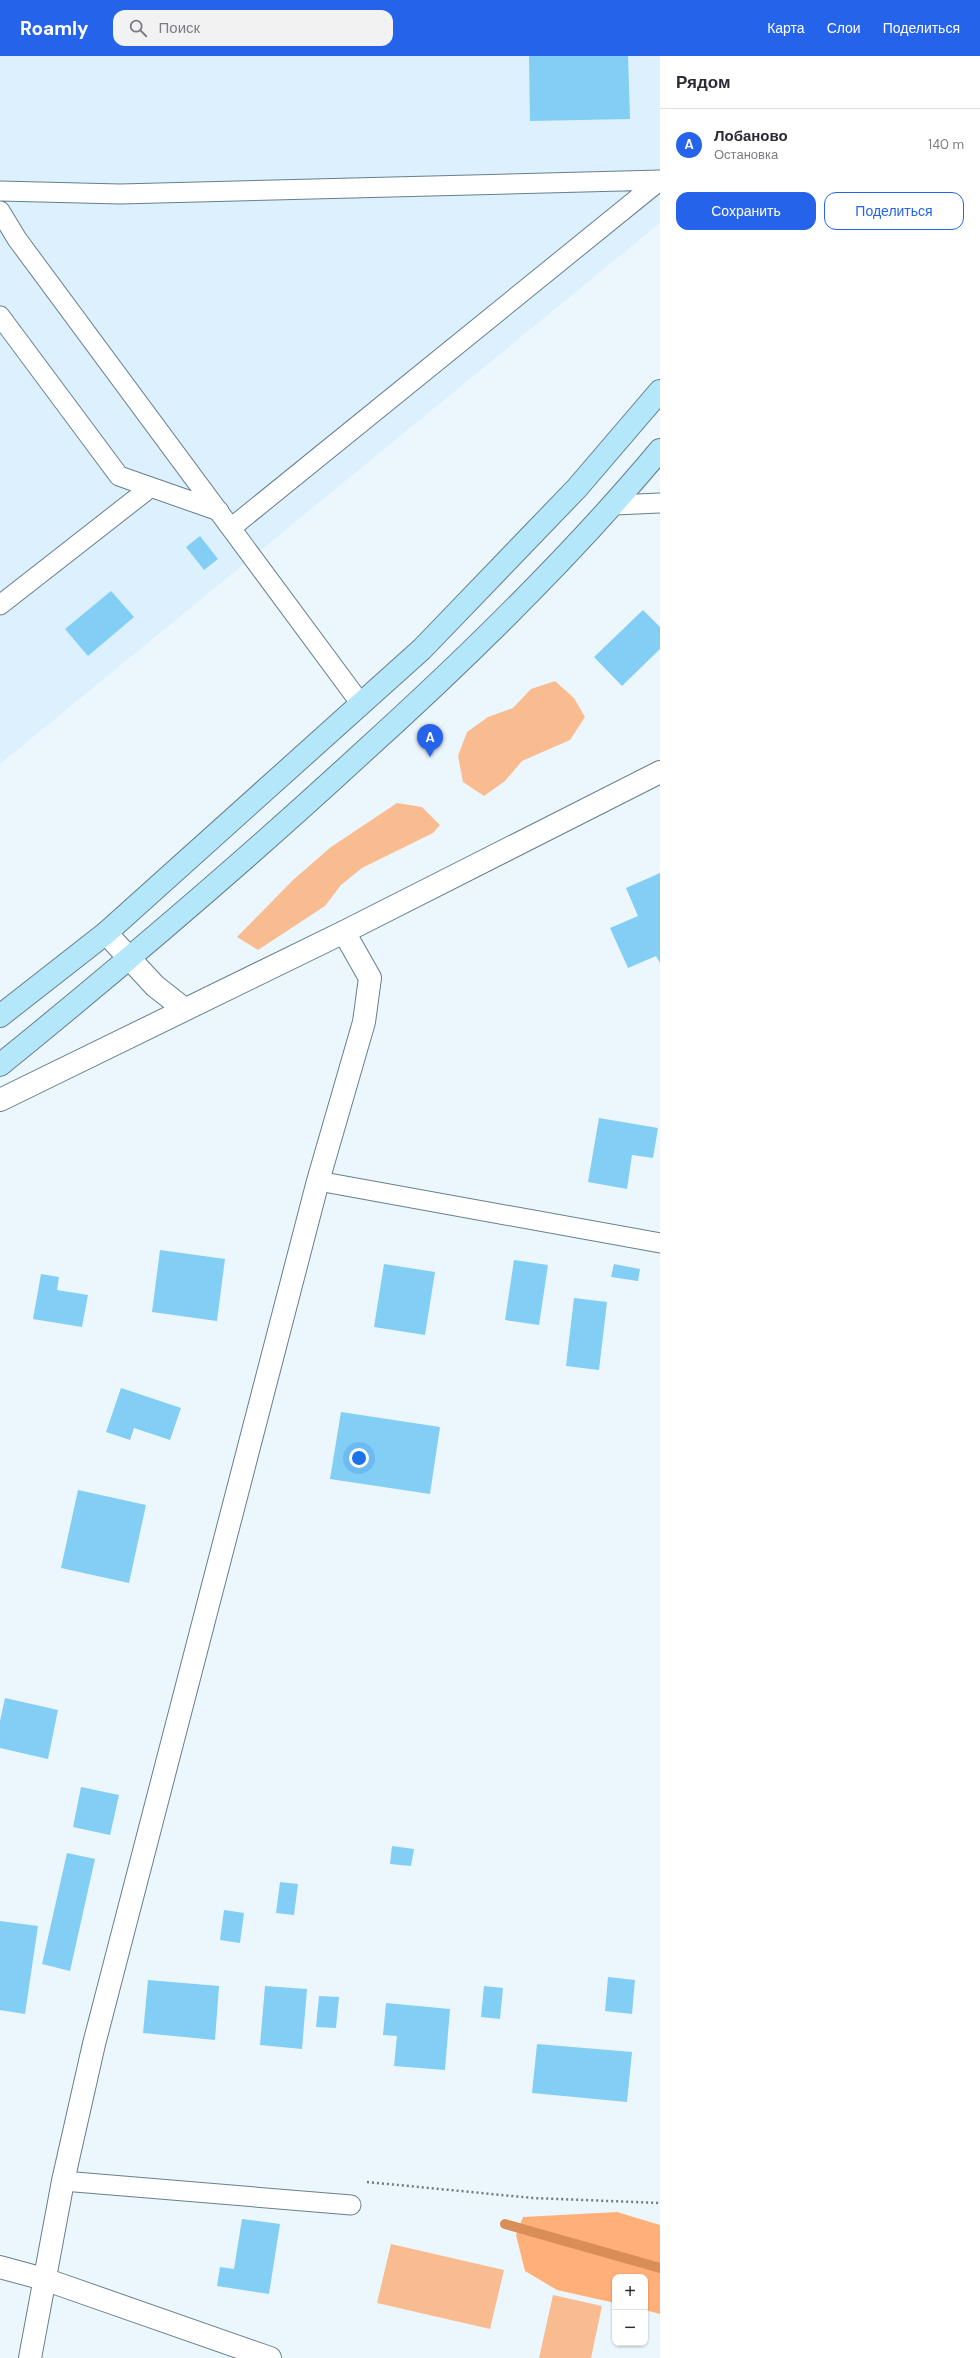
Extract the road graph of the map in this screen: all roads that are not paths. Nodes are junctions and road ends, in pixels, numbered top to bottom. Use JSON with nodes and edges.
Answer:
{"nodes":[{"id":1,"x":659,"y":181,"type":"edge"},
{"id":2,"x":0,"y":190,"type":"edge"},
{"id":3,"x":0,"y":211,"type":"edge"},
{"id":4,"x":0,"y":316,"type":"edge"},
{"id":5,"x":660,"y":391,"type":"edge"},
{"id":6,"x":660,"y":450,"type":"edge"},
{"id":7,"x":151,"y":487,"type":"junction"},
{"id":8,"x":660,"y":503,"type":"edge"},
{"id":9,"x":615,"y":505,"type":"junction"},
{"id":10,"x":219,"y":511,"type":"junction"},
{"id":11,"x":231,"y":528,"type":"junction"},
{"id":12,"x":0,"y":605,"type":"edge"},
{"id":13,"x":361,"y":704,"type":"junction"},
{"id":14,"x":660,"y":772,"type":"edge"},
{"id":15,"x":344,"y":932,"type":"junction"},
{"id":16,"x":106,"y":933,"type":"junction"},
{"id":17,"x":129,"y":960,"type":"junction"},
{"id":18,"x":183,"y":1008,"type":"junction"},
{"id":19,"x":0,"y":1016,"type":"edge"},
{"id":20,"x":0,"y":1065,"type":"edge"},
{"id":21,"x":0,"y":1100,"type":"edge"},
{"id":22,"x":318,"y":1181,"type":"junction"},
{"id":23,"x":660,"y":1243,"type":"edge"},
{"id":24,"x":63,"y":2181,"type":"junction"},
{"id":25,"x":351,"y":2205,"type":"road end"},
{"id":26,"x":0,"y":2267,"type":"edge"},
{"id":27,"x":44,"y":2279,"type":"junction"},
{"id":28,"x":30,"y":2358,"type":"edge"},
{"id":29,"x":270,"y":2358,"type":"edge"}],
"edges":[{"from":1,"to":2,"type":"lane"},
{"from":1,"to":11,"type":"lane"},
{"from":3,"to":10,"type":"lane"},
{"from":4,"to":7,"type":"lane"},
{"from":5,"to":13,"type":"main road"},
{"from":6,"to":9,"type":"main road"},
{"from":7,"to":10,"type":"lane"},
{"from":7,"to":12,"type":"lane"},
{"from":8,"to":9,"type":"lane"},
{"from":9,"to":17,"type":"main road"},
{"from":10,"to":11,"type":"lane"},
{"from":11,"to":13,"type":"lane"},
{"from":13,"to":16,"type":"main road"},
{"from":14,"to":15,"type":"street"},
{"from":15,"to":18,"type":"street"},
{"from":15,"to":22,"type":"street"},
{"from":16,"to":17,"type":"street"},
{"from":16,"to":19,"type":"main road"},
{"from":17,"to":18,"type":"street"},
{"from":17,"to":20,"type":"main road"},
{"from":18,"to":21,"type":"street"},
{"from":22,"to":23,"type":"lane"},
{"from":22,"to":24,"type":"street"},
{"from":24,"to":25,"type":"lane"},
{"from":24,"to":27,"type":"street"},
{"from":26,"to":27,"type":"street"},
{"from":27,"to":28,"type":"street"},
{"from":27,"to":29,"type":"street"}]}
